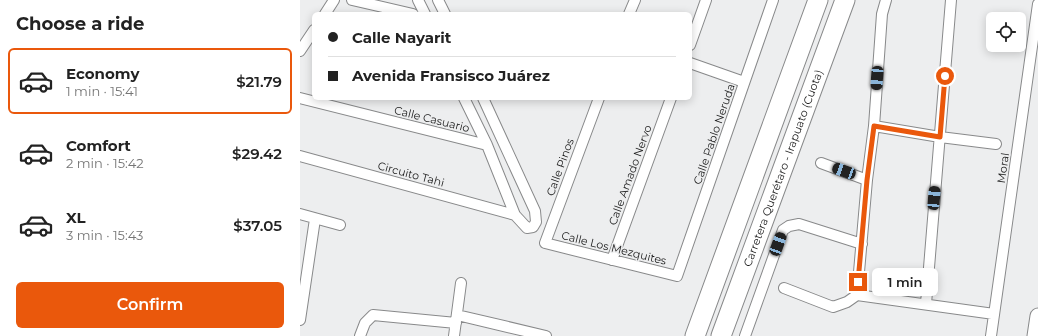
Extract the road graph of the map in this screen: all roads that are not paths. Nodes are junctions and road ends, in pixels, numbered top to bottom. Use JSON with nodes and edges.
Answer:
{"nodes":[{"id":1,"x":334,"y":0,"type":"edge"},
{"id":2,"x":352,"y":0,"type":"edge"},
{"id":3,"x":418,"y":0,"type":"edge"},
{"id":4,"x":438,"y":0,"type":"edge"},
{"id":5,"x":635,"y":0,"type":"edge"},
{"id":6,"x":706,"y":0,"type":"edge"},
{"id":7,"x":773,"y":0,"type":"edge"},
{"id":8,"x":818,"y":0,"type":"edge"},
{"id":9,"x":846,"y":0,"type":"edge"},
{"id":10,"x":886,"y":0,"type":"edge"},
{"id":11,"x":951,"y":0,"type":"edge"},
{"id":12,"x":1038,"y":4,"type":"edge"},
{"id":13,"x":326,"y":12,"type":"edge"},
{"id":14,"x":404,"y":12,"type":"edge"},
{"id":15,"x":424,"y":12,"type":"edge"},
{"id":16,"x":444,"y":12,"type":"edge"},
{"id":17,"x":631,"y":12,"type":"edge"},
{"id":18,"x":312,"y":34,"type":"edge"},
{"id":19,"x":692,"y":39,"type":"edge"},
{"id":20,"x":306,"y":47,"type":"edge"},
{"id":21,"x":692,"y":64,"type":"edge"},
{"id":22,"x":744,"y":82,"type":"junction"},
{"id":23,"x":300,"y":98,"type":"edge"},
{"id":24,"x":465,"y":100,"type":"edge"},
{"id":25,"x":484,"y":100,"type":"edge"},
{"id":26,"x":597,"y":100,"type":"edge"},
{"id":27,"x":670,"y":100,"type":"edge"},
{"id":28,"x":874,"y":126,"type":"junction"},
{"id":29,"x":940,"y":137,"type":"junction"},
{"id":30,"x":996,"y":144,"type":"dead end"},
{"id":31,"x":487,"y":145,"type":"junction"},
{"id":32,"x":300,"y":156,"type":"edge"},
{"id":33,"x":821,"y":163,"type":"dead end"},
{"id":34,"x":867,"y":180,"type":"junction"},
{"id":35,"x":300,"y":214,"type":"edge"},
{"id":36,"x":515,"y":215,"type":"junction"},
{"id":37,"x":315,"y":219,"type":"junction"},
{"id":38,"x":340,"y":225,"type":"dead end"},
{"id":39,"x":545,"y":244,"type":"joint"},
{"id":40,"x":862,"y":244,"type":"junction"},
{"id":41,"x":612,"y":260,"type":"junction"},
{"id":42,"x":677,"y":276,"type":"joint"},
{"id":43,"x":461,"y":283,"type":"dead end"},
{"id":44,"x":784,"y":288,"type":"dead end"},
{"id":45,"x":857,"y":295,"type":"junction"},
{"id":46,"x":926,"y":304,"type":"junction"},
{"id":47,"x":994,"y":314,"type":"junction"},
{"id":48,"x":1038,"y":316,"type":"edge"},
{"id":49,"x":456,"y":319,"type":"junction"},
{"id":50,"x":300,"y":320,"type":"edge"},
{"id":51,"x":360,"y":336,"type":"edge"},
{"id":52,"x":454,"y":336,"type":"edge"},
{"id":53,"x":546,"y":336,"type":"edge"},
{"id":54,"x":694,"y":336,"type":"edge"},
{"id":55,"x":721,"y":336,"type":"edge"},
{"id":56,"x":745,"y":336,"type":"edge"},
{"id":57,"x":991,"y":336,"type":"edge"},
{"id":58,"x":1035,"y":336,"type":"edge"}],
"edges":[{"from":1,"to":13,"type":"street"},
{"from":2,"to":14,"type":"street"},
{"from":3,"to":15,"type":"street"},
{"from":4,"to":16,"type":"street"},
{"from":5,"to":17,"type":"street"},
{"from":6,"to":19,"type":"street"},
{"from":7,"to":22,"type":"street","name":"Calle Pablo Neruda"},
{"from":8,"to":54,"type":"highway"},
{"from":9,"to":55,"type":"highway","name":"Carretera Querétaro - Irapuato (Cuota)"},
{"from":10,"to":28,"type":"street"},
{"from":11,"to":29,"type":"street"},
{"from":12,"to":47,"type":"street","name":"Moral"},
{"from":18,"to":20,"type":"street"},
{"from":21,"to":22,"type":"street"},
{"from":22,"to":42,"type":"street","name":"Calle Pablo Neruda"},
{"from":23,"to":31,"type":"street","name":"Calle Casuario"},
{"from":24,"to":31,"type":"street","name":"Circuito Tahi"},
{"from":25,"to":36,"type":"street","name":"Circuito Tahi"},
{"from":26,"to":39,"type":"street","name":"Calle Pinos"},
{"from":27,"to":41,"type":"street","name":"Calle Amado Nervo"},
{"from":28,"to":29,"type":"street"},
{"from":28,"to":34,"type":"street"},
{"from":29,"to":30,"type":"street"},
{"from":29,"to":46,"type":"street"},
{"from":31,"to":36,"type":"street","name":"Circuito Tahi"},
{"from":32,"to":36,"type":"street","name":"Circuito Tahi"},
{"from":33,"to":34,"type":"street"},
{"from":34,"to":40,"type":"street"},
{"from":35,"to":37,"type":"street"},
{"from":37,"to":38,"type":"street"},
{"from":37,"to":50,"type":"street"},
{"from":39,"to":41,"type":"street","name":"Calle Los Mezquites"},
{"from":40,"to":45,"type":"street"},
{"from":40,"to":56,"type":"street"},
{"from":41,"to":42,"type":"street","name":"Calle Los Mezquites"},
{"from":43,"to":49,"type":"street"},
{"from":44,"to":45,"type":"street"},
{"from":45,"to":46,"type":"street"},
{"from":46,"to":47,"type":"street"},
{"from":47,"to":57,"type":"street","name":"Moral"},
{"from":48,"to":58,"type":"street"},
{"from":49,"to":51,"type":"street"},
{"from":49,"to":52,"type":"street"},
{"from":49,"to":53,"type":"street"}]}
